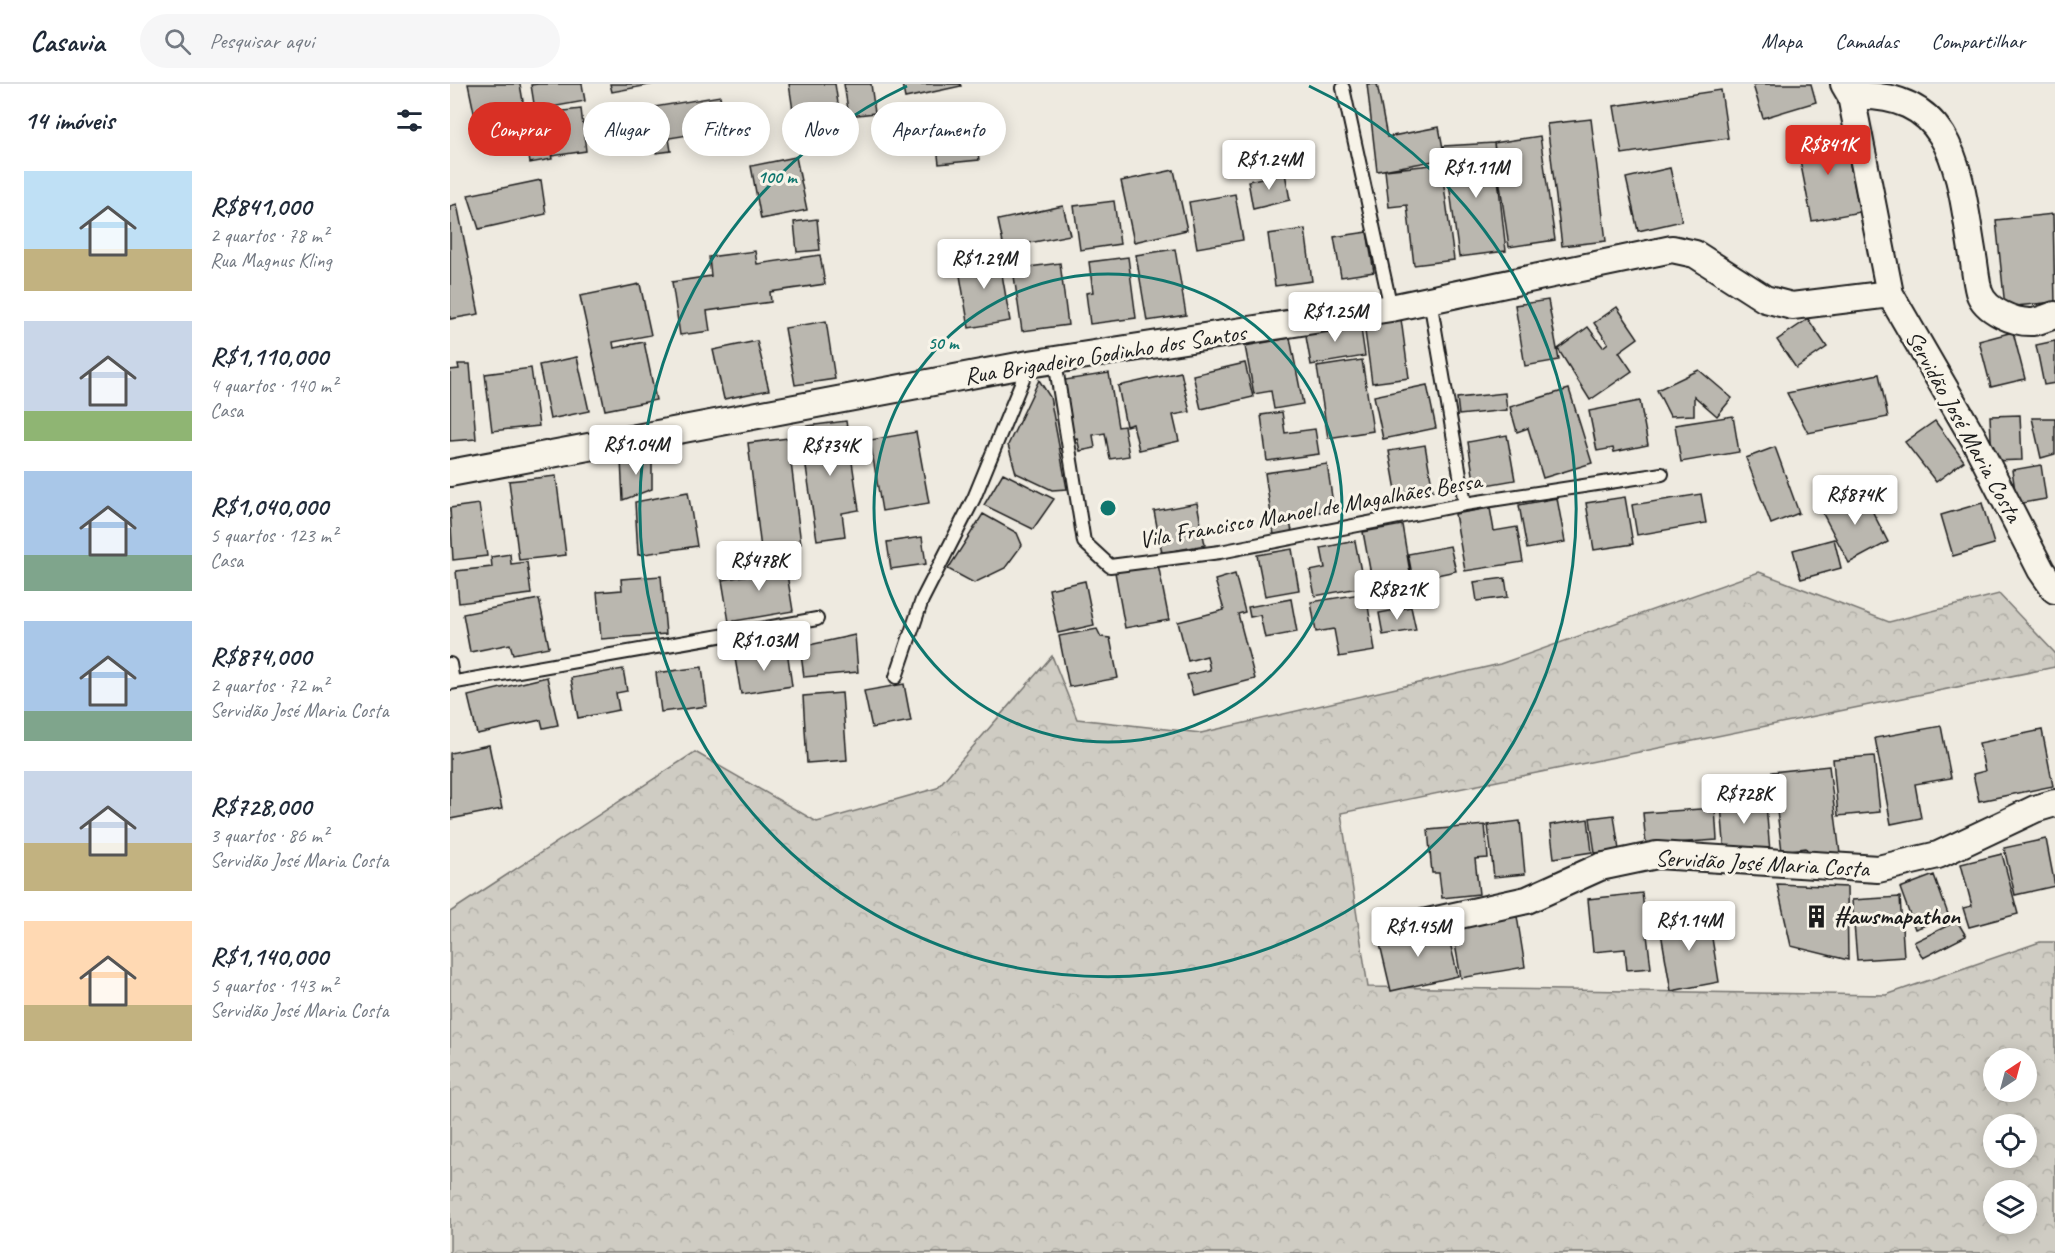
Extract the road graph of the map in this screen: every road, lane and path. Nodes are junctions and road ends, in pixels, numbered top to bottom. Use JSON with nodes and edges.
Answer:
{"nodes":[{"id":1,"x":1343,"y":88,"type":"dead end"},
{"id":2,"x":1847,"y":90,"type":"edge"},
{"id":3,"x":1890,"y":294,"type":"junction"},
{"id":4,"x":1430,"y":300,"type":"junction"},
{"id":5,"x":1391,"y":308,"type":"junction"},
{"id":6,"x":2055,"y":315,"type":"edge"},
{"id":7,"x":1055,"y":361,"type":"junction"},
{"id":8,"x":1029,"y":364,"type":"junction"},
{"id":9,"x":450,"y":473,"type":"edge"},
{"id":10,"x":1662,"y":474,"type":"dead end"},
{"id":11,"x":1466,"y":504,"type":"junction"},
{"id":12,"x":2055,"y":590,"type":"edge"},
{"id":13,"x":817,"y":619,"type":"dead end"},
{"id":14,"x":450,"y":664,"type":"edge"},
{"id":15,"x":896,"y":677,"type":"dead end"},
{"id":16,"x":452,"y":683,"type":"edge"},
{"id":17,"x":2055,"y":803,"type":"edge"},
{"id":18,"x":1396,"y":929,"type":"dead end"}],
"edges":[{"from":1,"to":5,"type":"lane"},
{"from":2,"to":3,"type":"street","name":"Servidão José Maria Costa"},
{"from":2,"to":6,"type":"street"},
{"from":3,"to":4,"type":"street","name":"Rua Brigadeiro Godinho dos Santos"},
{"from":3,"to":12,"type":"street","name":"Servidão José Maria Costa"},
{"from":4,"to":5,"type":"street","name":"Rua Brigadeiro Godinho dos Santos"},
{"from":4,"to":11,"type":"lane"},
{"from":5,"to":7,"type":"street","name":"Rua Brigadeiro Godinho dos Santos"},
{"from":7,"to":8,"type":"street","name":"Rua Brigadeiro Godinho dos Santos"},
{"from":7,"to":11,"type":"lane","name":"Vila Francisco Manoel de Magalhães Bessa"},
{"from":8,"to":9,"type":"street","name":"Rua Brigadeiro Godinho dos Santos"},
{"from":8,"to":15,"type":"lane"},
{"from":10,"to":11,"type":"lane","name":"Vila Francisco Manoel de Magalhães Bessa"},
{"from":13,"to":16,"type":"lane"},
{"from":14,"to":16,"type":"lane"},
{"from":17,"to":18,"type":"street","name":"Servidão José Maria Costa"}]}
